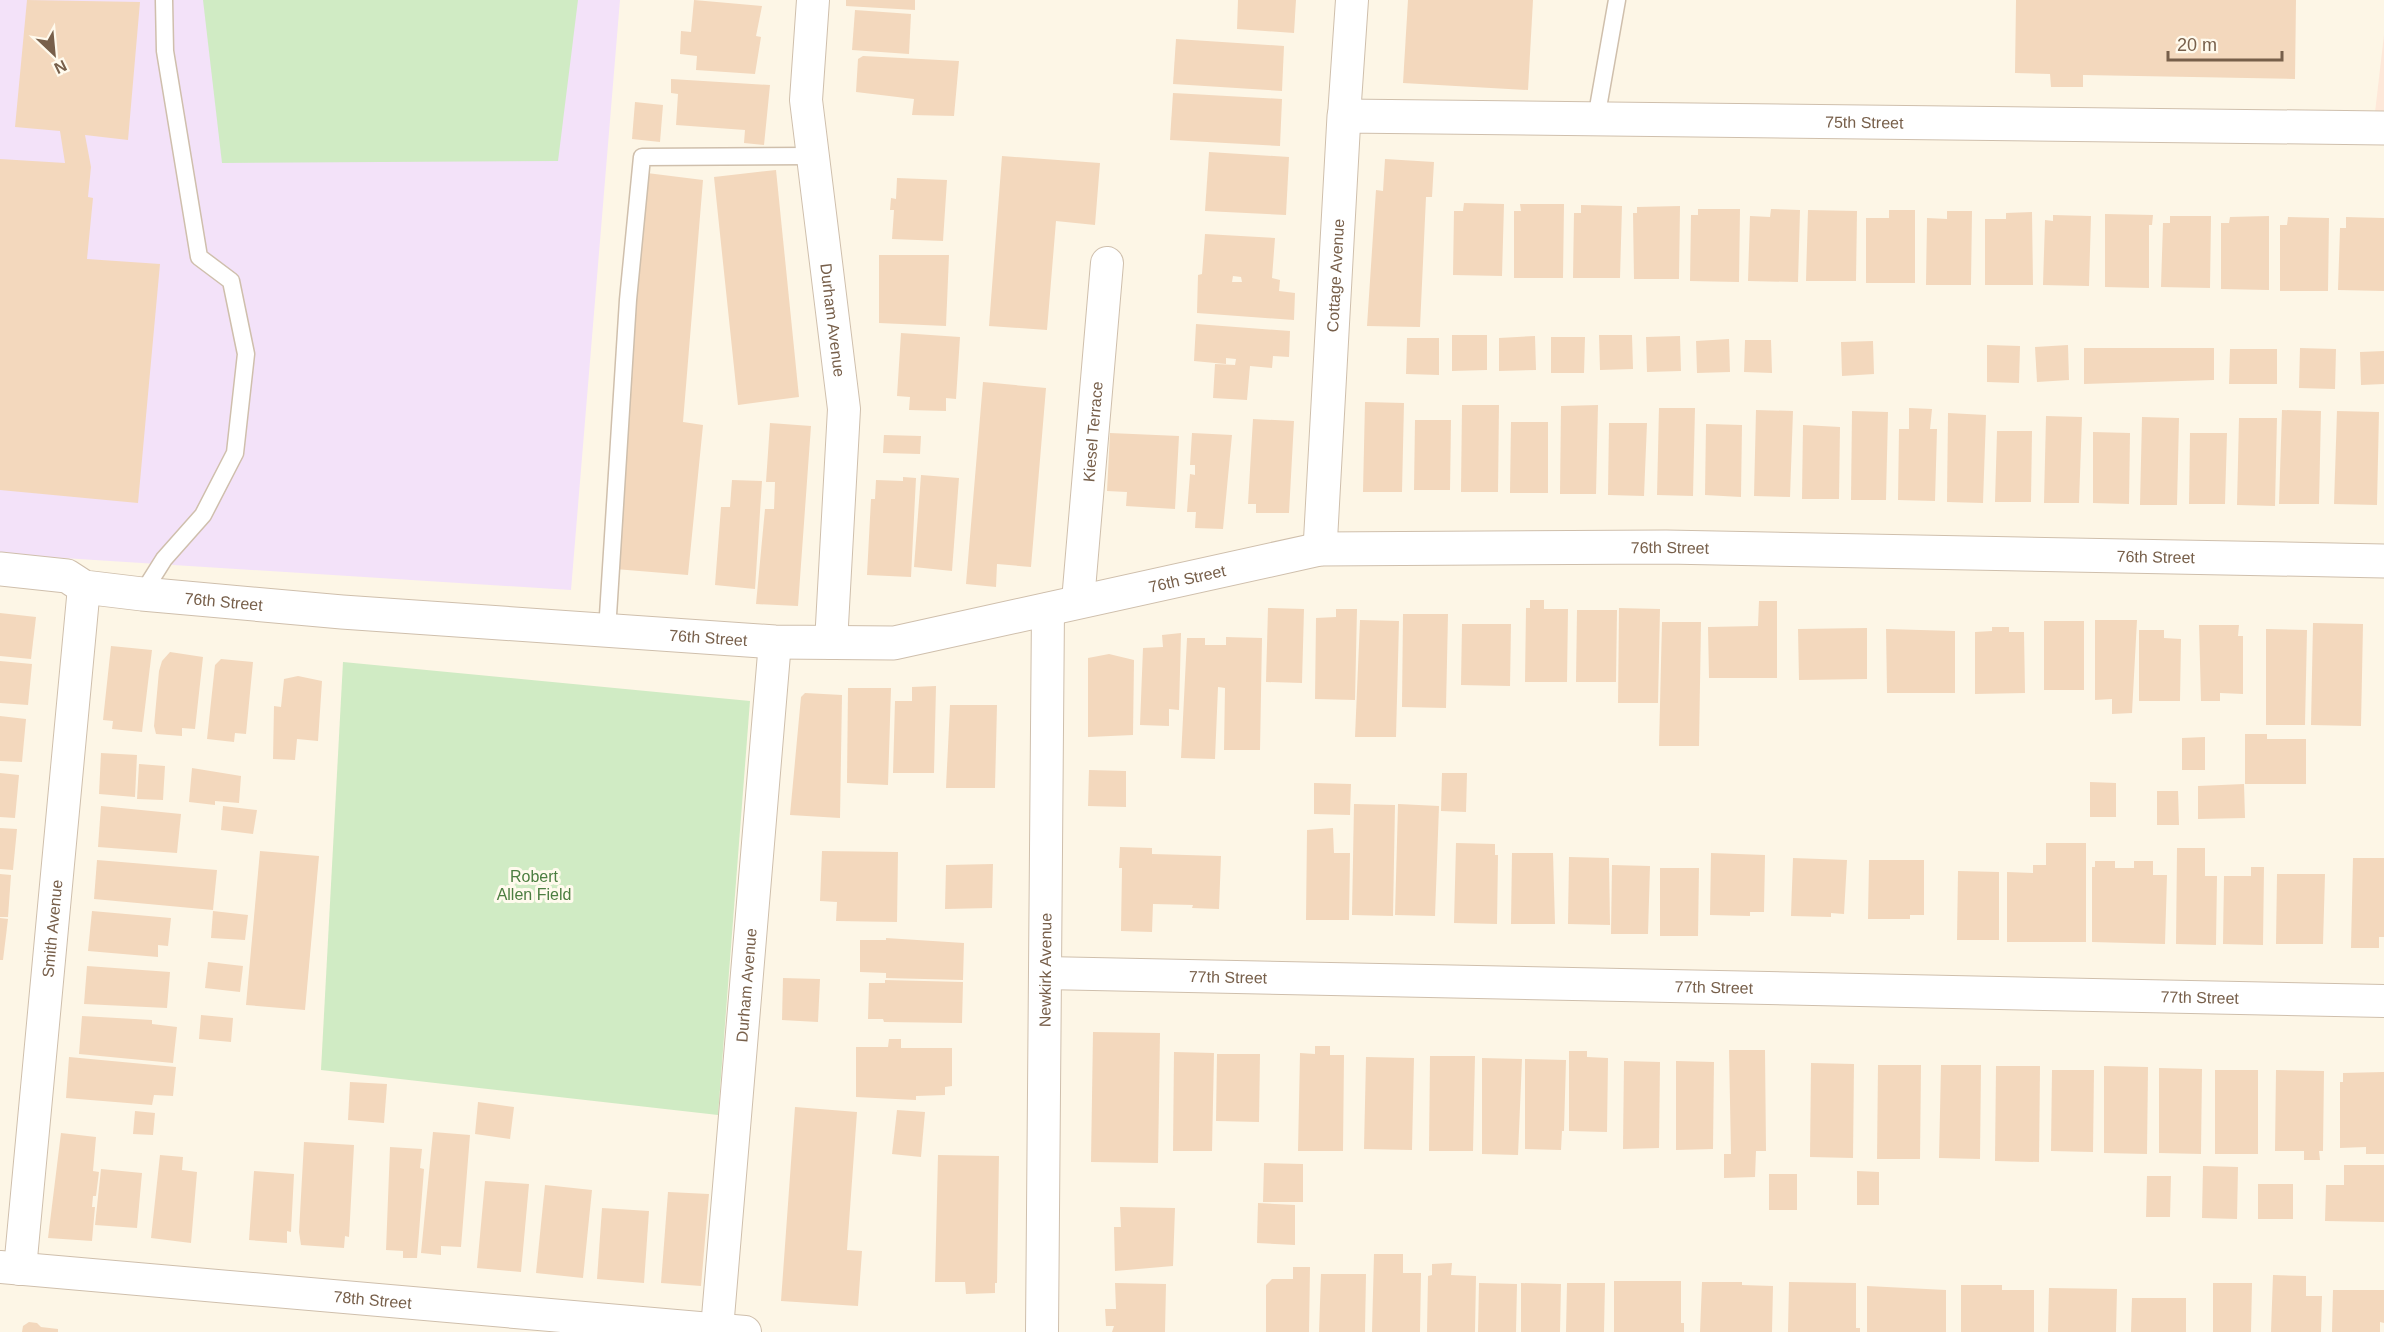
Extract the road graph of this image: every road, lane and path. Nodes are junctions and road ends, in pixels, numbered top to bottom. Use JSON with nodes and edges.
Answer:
{"nodes":[{"id":1,"x":164,"y":0,"type":"edge"},
{"id":2,"x":813,"y":0,"type":"edge"},
{"id":3,"x":1352,"y":0,"type":"edge"},
{"id":4,"x":1617,"y":0,"type":"edge"},
{"id":5,"x":1344,"y":116,"type":"junction"},
{"id":6,"x":1596,"y":119,"type":"junction"},
{"id":7,"x":2384,"y":128,"type":"edge"},
{"id":8,"x":813,"y":156,"type":"junction"},
{"id":9,"x":1107,"y":263,"type":"dead end"},
{"id":10,"x":1320,"y":549,"type":"junction"},
{"id":11,"x":2384,"y":561,"type":"edge"},
{"id":12,"x":0,"y":569,"type":"edge"},
{"id":13,"x":84,"y":587,"type":"junction"},
{"id":14,"x":142,"y":594,"type":"junction"},
{"id":15,"x":1063,"y":605,"type":"junction"},
{"id":16,"x":607,"y":631,"type":"junction"},
{"id":17,"x":775,"y":642,"type":"junction"},
{"id":18,"x":831,"y":643,"type":"junction"},
{"id":19,"x":1045,"y":973,"type":"junction"},
{"id":20,"x":2384,"y":1001,"type":"edge"},
{"id":21,"x":10,"y":1268,"type":"edge"},
{"id":22,"x":731,"y":1331,"type":"edge"},
{"id":23,"x":1042,"y":1332,"type":"edge"}],
"edges":[{"from":1,"to":14,"type":"lane"},
{"from":2,"to":8,"type":"street","name":"Durham Avenue"},
{"from":3,"to":5,"type":"street","name":"Cottage Avenue"},
{"from":4,"to":6,"type":"lane"},
{"from":5,"to":6,"type":"street","name":"75th Street"},
{"from":5,"to":10,"type":"street","name":"Cottage Avenue"},
{"from":6,"to":7,"type":"street","name":"75th Street"},
{"from":8,"to":16,"type":"lane"},
{"from":8,"to":18,"type":"street","name":"Durham Avenue"},
{"from":9,"to":15,"type":"street","name":"Kiesel Terrace"},
{"from":10,"to":11,"type":"street","name":"76th Street"},
{"from":10,"to":15,"type":"street","name":"76th Street"},
{"from":12,"to":13,"type":"street","name":"76th Street"},
{"from":13,"to":14,"type":"street","name":"76th Street"},
{"from":13,"to":21,"type":"street","name":"Smith Avenue"},
{"from":14,"to":16,"type":"street","name":"76th Street"},
{"from":15,"to":18,"type":"street","name":"76th Street"},
{"from":15,"to":19,"type":"street","name":"Newkirk Avenue"},
{"from":16,"to":17,"type":"street","name":"76th Street"},
{"from":17,"to":18,"type":"street","name":"76th Street"},
{"from":17,"to":22,"type":"street","name":"Durham Avenue"},
{"from":19,"to":20,"type":"street","name":"77th Street"},
{"from":19,"to":23,"type":"street","name":"Newkirk Avenue"},
{"from":21,"to":22,"type":"street","name":"78th Street"}]}
